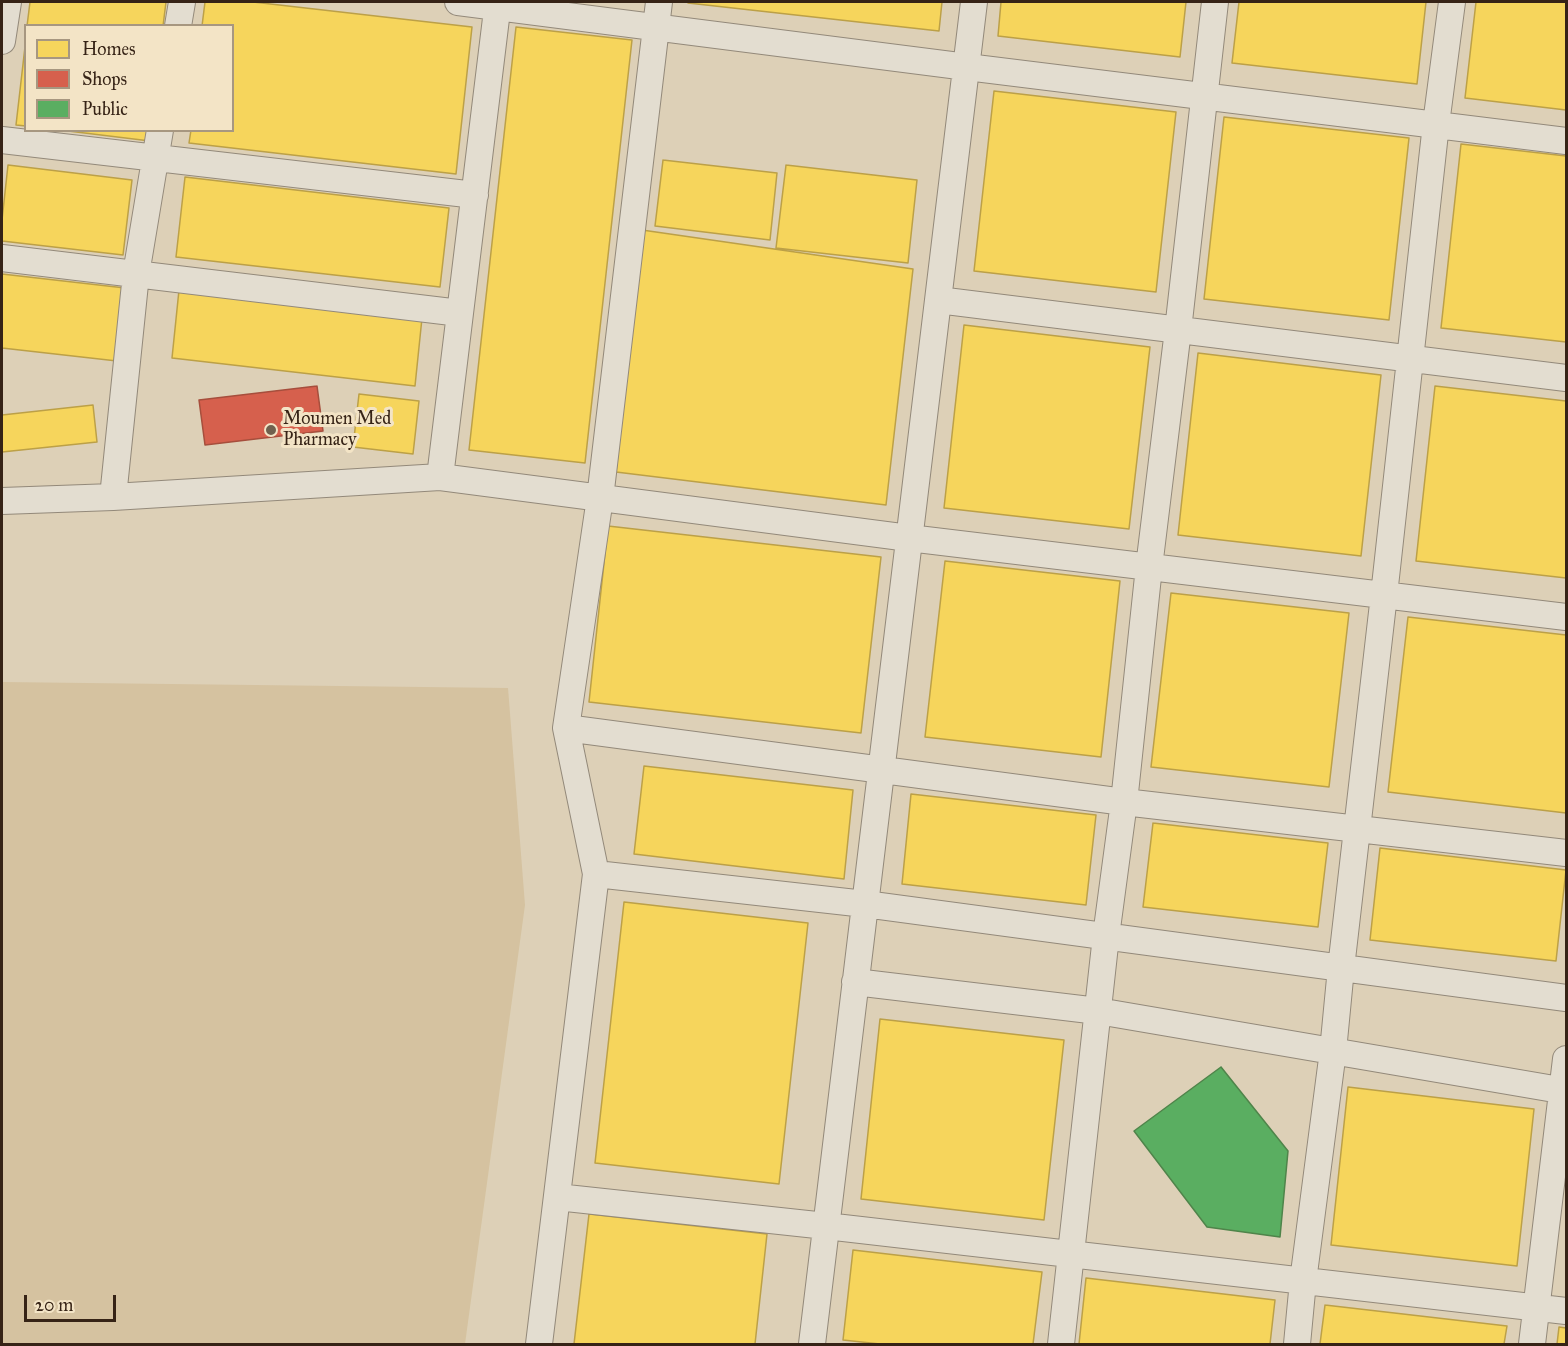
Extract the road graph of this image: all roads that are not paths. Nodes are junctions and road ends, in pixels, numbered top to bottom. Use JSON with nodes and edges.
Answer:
{"nodes":[{"id":1,"x":8,"y":2,"type":"edge"},
{"id":2,"x":182,"y":2,"type":"edge"},
{"id":3,"x":458,"y":2,"type":"edge"},
{"id":4,"x":659,"y":2,"type":"edge"},
{"id":5,"x":974,"y":2,"type":"edge"},
{"id":6,"x":1215,"y":2,"type":"edge"},
{"id":7,"x":1452,"y":2,"type":"edge"},
{"id":8,"x":498,"y":4,"type":"edge"},
{"id":9,"x":178,"y":24,"type":"edge"},
{"id":10,"x":656,"y":27,"type":"junction"},
{"id":11,"x":2,"y":41,"type":"edge"},
{"id":12,"x":967,"y":67,"type":"junction"},
{"id":13,"x":1205,"y":96,"type":"junction"},
{"id":14,"x":1436,"y":124,"type":"junction"},
{"id":15,"x":160,"y":132,"type":"edge"},
{"id":16,"x":2,"y":140,"type":"edge"},
{"id":17,"x":1566,"y":141,"type":"edge"},
{"id":18,"x":156,"y":157,"type":"junction"},
{"id":19,"x":475,"y":195,"type":"junction"},
{"id":20,"x":2,"y":258,"type":"edge"},
{"id":21,"x":136,"y":274,"type":"junction"},
{"id":22,"x":938,"y":300,"type":"junction"},
{"id":23,"x":460,"y":313,"type":"junction"},
{"id":24,"x":1178,"y":330,"type":"junction"},
{"id":25,"x":1410,"y":359,"type":"junction"},
{"id":26,"x":1566,"y":378,"type":"edge"},
{"id":27,"x":440,"y":477,"type":"junction"},
{"id":28,"x":113,"y":497,"type":"junction"},
{"id":29,"x":600,"y":498,"type":"junction"},
{"id":30,"x":2,"y":501,"type":"edge"},
{"id":31,"x":909,"y":538,"type":"junction"},
{"id":32,"x":1149,"y":567,"type":"junction"},
{"id":33,"x":1384,"y":595,"type":"junction"},
{"id":34,"x":1566,"y":617,"type":"edge"},
{"id":35,"x":566,"y":728,"type":"junction"},
{"id":36,"x":881,"y":771,"type":"junction"},
{"id":37,"x":1124,"y":802,"type":"junction"},
{"id":38,"x":1357,"y":828,"type":"junction"},
{"id":39,"x":1566,"y":853,"type":"edge"},
{"id":40,"x":596,"y":874,"type":"junction"},
{"id":41,"x":865,"y":904,"type":"junction"},
{"id":42,"x":1106,"y":936,"type":"junction"},
{"id":43,"x":1341,"y":968,"type":"junction"},
{"id":44,"x":855,"y":982,"type":"junction"},
{"id":45,"x":1566,"y":998,"type":"edge"},
{"id":46,"x":1098,"y":1011,"type":"junction"},
{"id":47,"x":1333,"y":1051,"type":"junction"},
{"id":48,"x":1566,"y":1059,"type":"edge"},
{"id":49,"x":1565,"y":1091,"type":"edge"},
{"id":50,"x":557,"y":1197,"type":"junction"},
{"id":51,"x":826,"y":1226,"type":"junction"},
{"id":52,"x":1070,"y":1254,"type":"junction"},
{"id":53,"x":1303,"y":1281,"type":"junction"},
{"id":54,"x":1537,"y":1308,"type":"junction"},
{"id":55,"x":1566,"y":1311,"type":"edge"},
{"id":56,"x":538,"y":1344,"type":"edge"},
{"id":57,"x":812,"y":1344,"type":"edge"},
{"id":58,"x":1061,"y":1344,"type":"edge"},
{"id":59,"x":1297,"y":1344,"type":"edge"},
{"id":60,"x":1532,"y":1344,"type":"edge"}],
"edges":[{"from":1,"to":11,"type":"street"},
{"from":2,"to":9,"type":"street"},
{"from":3,"to":8,"type":"street"},
{"from":4,"to":10,"type":"street"},
{"from":5,"to":12,"type":"street"},
{"from":6,"to":13,"type":"street"},
{"from":7,"to":14,"type":"street"},
{"from":8,"to":10,"type":"street"},
{"from":8,"to":19,"type":"street"},
{"from":10,"to":12,"type":"street"},
{"from":10,"to":29,"type":"street"},
{"from":12,"to":13,"type":"street"},
{"from":12,"to":22,"type":"street"},
{"from":13,"to":14,"type":"street"},
{"from":13,"to":24,"type":"street"},
{"from":14,"to":17,"type":"street"},
{"from":14,"to":25,"type":"street"},
{"from":15,"to":18,"type":"street"},
{"from":16,"to":18,"type":"street"},
{"from":18,"to":19,"type":"street"},
{"from":18,"to":21,"type":"street"},
{"from":19,"to":23,"type":"street"},
{"from":20,"to":21,"type":"street"},
{"from":21,"to":23,"type":"street"},
{"from":21,"to":28,"type":"street"},
{"from":22,"to":24,"type":"street"},
{"from":22,"to":31,"type":"street"},
{"from":23,"to":27,"type":"street"},
{"from":24,"to":25,"type":"street"},
{"from":24,"to":32,"type":"street"},
{"from":25,"to":26,"type":"street"},
{"from":25,"to":33,"type":"street"},
{"from":27,"to":28,"type":"street"},
{"from":27,"to":29,"type":"street"},
{"from":28,"to":30,"type":"street"},
{"from":29,"to":31,"type":"street"},
{"from":29,"to":35,"type":"street"},
{"from":31,"to":32,"type":"street"},
{"from":31,"to":36,"type":"street"},
{"from":32,"to":33,"type":"street"},
{"from":32,"to":37,"type":"street"},
{"from":33,"to":34,"type":"street"},
{"from":33,"to":38,"type":"street"},
{"from":35,"to":36,"type":"street"},
{"from":35,"to":40,"type":"street"},
{"from":36,"to":37,"type":"street"},
{"from":36,"to":41,"type":"street"},
{"from":37,"to":38,"type":"street"},
{"from":37,"to":42,"type":"street"},
{"from":38,"to":39,"type":"street"},
{"from":38,"to":43,"type":"street"},
{"from":40,"to":41,"type":"street"},
{"from":40,"to":50,"type":"street"},
{"from":41,"to":42,"type":"street"},
{"from":41,"to":44,"type":"street"},
{"from":42,"to":43,"type":"street"},
{"from":42,"to":46,"type":"street"},
{"from":43,"to":45,"type":"street"},
{"from":43,"to":47,"type":"street"},
{"from":44,"to":46,"type":"street"},
{"from":44,"to":51,"type":"street"},
{"from":46,"to":47,"type":"street"},
{"from":46,"to":52,"type":"street"},
{"from":47,"to":49,"type":"street"},
{"from":47,"to":53,"type":"street"},
{"from":48,"to":49,"type":"street"},
{"from":49,"to":54,"type":"street"},
{"from":50,"to":51,"type":"street"},
{"from":50,"to":56,"type":"street"},
{"from":51,"to":52,"type":"street"},
{"from":51,"to":57,"type":"street"},
{"from":52,"to":53,"type":"street"},
{"from":52,"to":58,"type":"street"},
{"from":53,"to":54,"type":"street"},
{"from":53,"to":59,"type":"street"},
{"from":54,"to":55,"type":"street"},
{"from":54,"to":60,"type":"street"}]}
